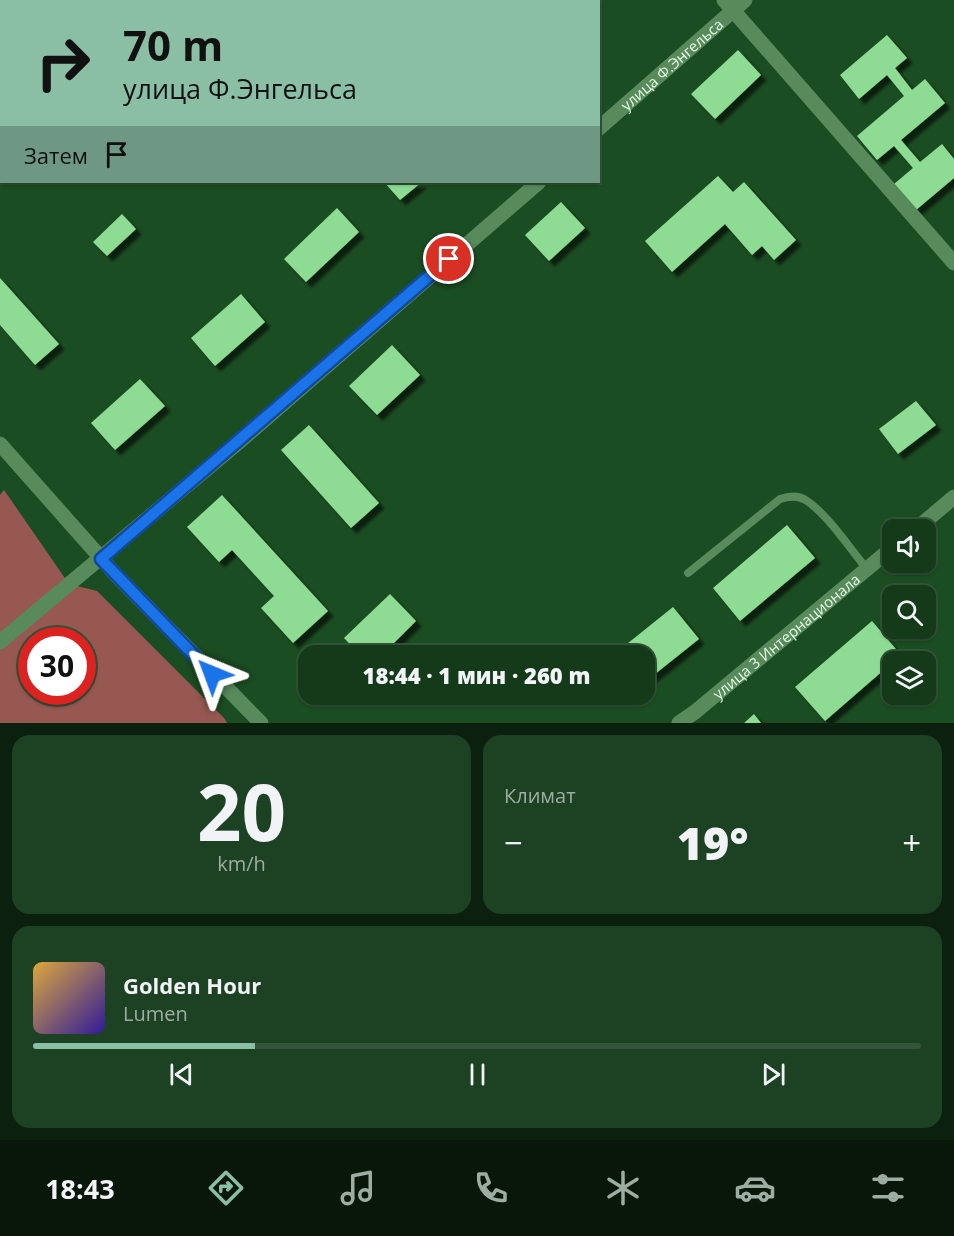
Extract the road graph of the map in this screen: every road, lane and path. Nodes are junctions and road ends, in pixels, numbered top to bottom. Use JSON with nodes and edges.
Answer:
{"nodes":[{"id":1,"x":745,"y":0,"type":"edge"},
{"id":2,"x":728,"y":5,"type":"edge"},
{"id":3,"x":600,"y":127,"type":"edge"},
{"id":4,"x":538,"y":183,"type":"edge"},
{"id":5,"x":954,"y":263,"type":"edge"},
{"id":6,"x":0,"y":444,"type":"edge"},
{"id":7,"x":954,"y":497,"type":"edge"},
{"id":8,"x":928,"y":519,"type":"edge"},
{"id":9,"x":882,"y":556,"type":"edge"},
{"id":10,"x":101,"y":559,"type":"junction"},
{"id":11,"x":867,"y":569,"type":"junction"},
{"id":12,"x":688,"y":573,"type":"dead end"},
{"id":13,"x":0,"y":642,"type":"edge"},
{"id":14,"x":261,"y":723,"type":"edge"},
{"id":15,"x":680,"y":723,"type":"edge"}],
"edges":[{"from":1,"to":2,"type":"street","name":"улица Ф.Энгельса"},
{"from":2,"to":3,"type":"street","name":"улица Ф.Энгельса"},
{"from":2,"to":5,"type":"street"},
{"from":4,"to":10,"type":"street"},
{"from":6,"to":10,"type":"street"},
{"from":7,"to":8,"type":"street"},
{"from":9,"to":11,"type":"street","name":"улица 3 Интернационала"},
{"from":10,"to":13,"type":"street"},
{"from":10,"to":14,"type":"street"},
{"from":11,"to":12,"type":"lane"},
{"from":11,"to":15,"type":"street","name":"улица 3 Интернационала"}]}
